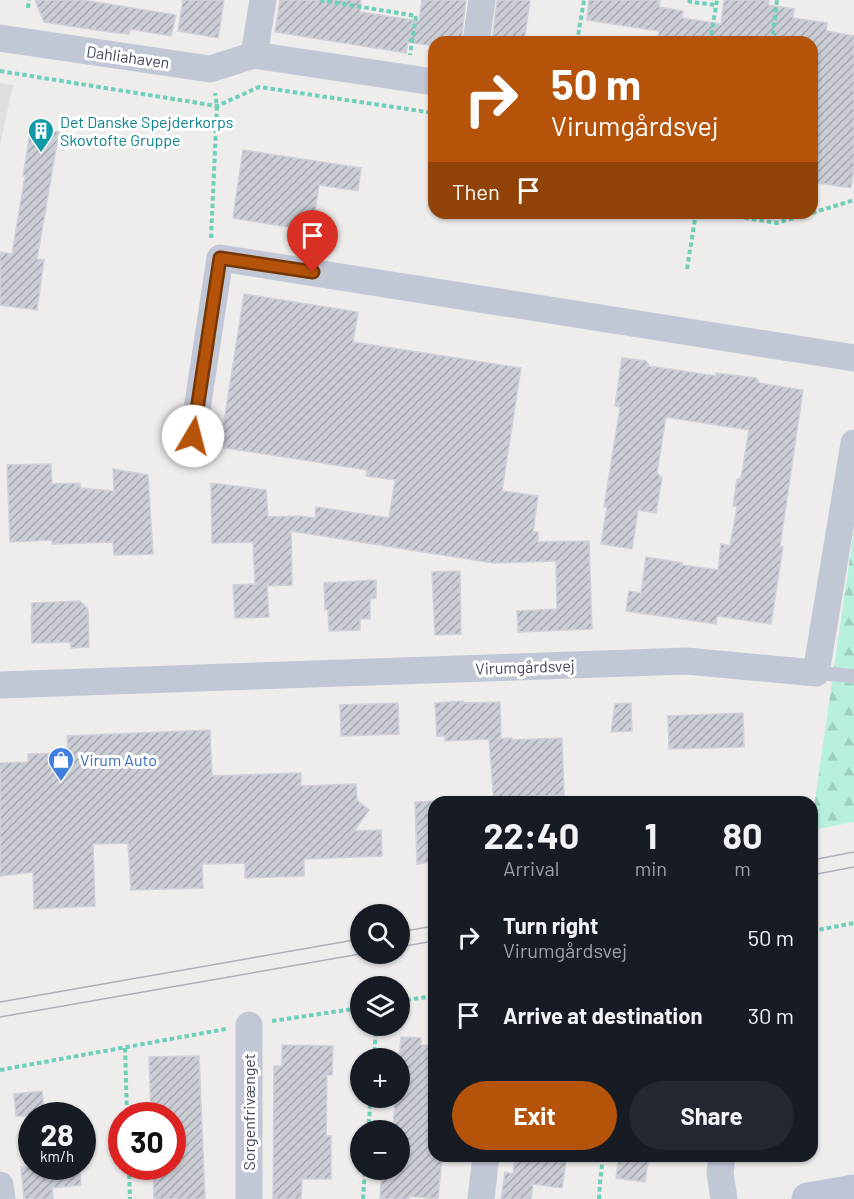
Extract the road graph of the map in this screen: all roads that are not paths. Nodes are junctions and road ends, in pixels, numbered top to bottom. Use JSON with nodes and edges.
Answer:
{"nodes":[{"id":1,"x":263,"y":0,"type":"edge"},
{"id":2,"x":482,"y":0,"type":"edge"},
{"id":3,"x":477,"y":36,"type":"edge"},
{"id":4,"x":0,"y":38,"type":"edge"},
{"id":5,"x":254,"y":55,"type":"junction"},
{"id":6,"x":428,"y":80,"type":"edge"},
{"id":7,"x":854,"y":358,"type":"edge"},
{"id":8,"x":193,"y":436,"type":"dead end"},
{"id":9,"x":854,"y":443,"type":"edge"},
{"id":10,"x":816,"y":673,"type":"junction"},
{"id":11,"x":854,"y":676,"type":"edge"},
{"id":12,"x":0,"y":686,"type":"edge"},
{"id":13,"x":249,"y":1025,"type":"road end"},
{"id":14,"x":485,"y":1162,"type":"edge"},
{"id":15,"x":721,"y":1162,"type":"edge"},
{"id":16,"x":0,"y":1185,"type":"edge"},
{"id":17,"x":854,"y":1191,"type":"edge"},
{"id":18,"x":2,"y":1199,"type":"edge"},
{"id":19,"x":249,"y":1199,"type":"edge"},
{"id":20,"x":481,"y":1199,"type":"edge"},
{"id":21,"x":723,"y":1199,"type":"edge"},
{"id":22,"x":808,"y":1199,"type":"edge"}],
"edges":[{"from":1,"to":5,"type":"street"},
{"from":2,"to":3,"type":"street"},
{"from":4,"to":5,"type":"street","name":"Dahliahaven"},
{"from":5,"to":6,"type":"street","name":"Dahliahaven"},
{"from":7,"to":8,"type":"street"},
{"from":9,"to":10,"type":"street"},
{"from":10,"to":11,"type":"lane"},
{"from":10,"to":12,"type":"street","name":"Virumgårdsvej"},
{"from":13,"to":19,"type":"street","name":"Sorgenfrivænget"},
{"from":14,"to":20,"type":"street"},
{"from":15,"to":21,"type":"street"},
{"from":16,"to":18,"type":"street"},
{"from":17,"to":22,"type":"street"}]}
